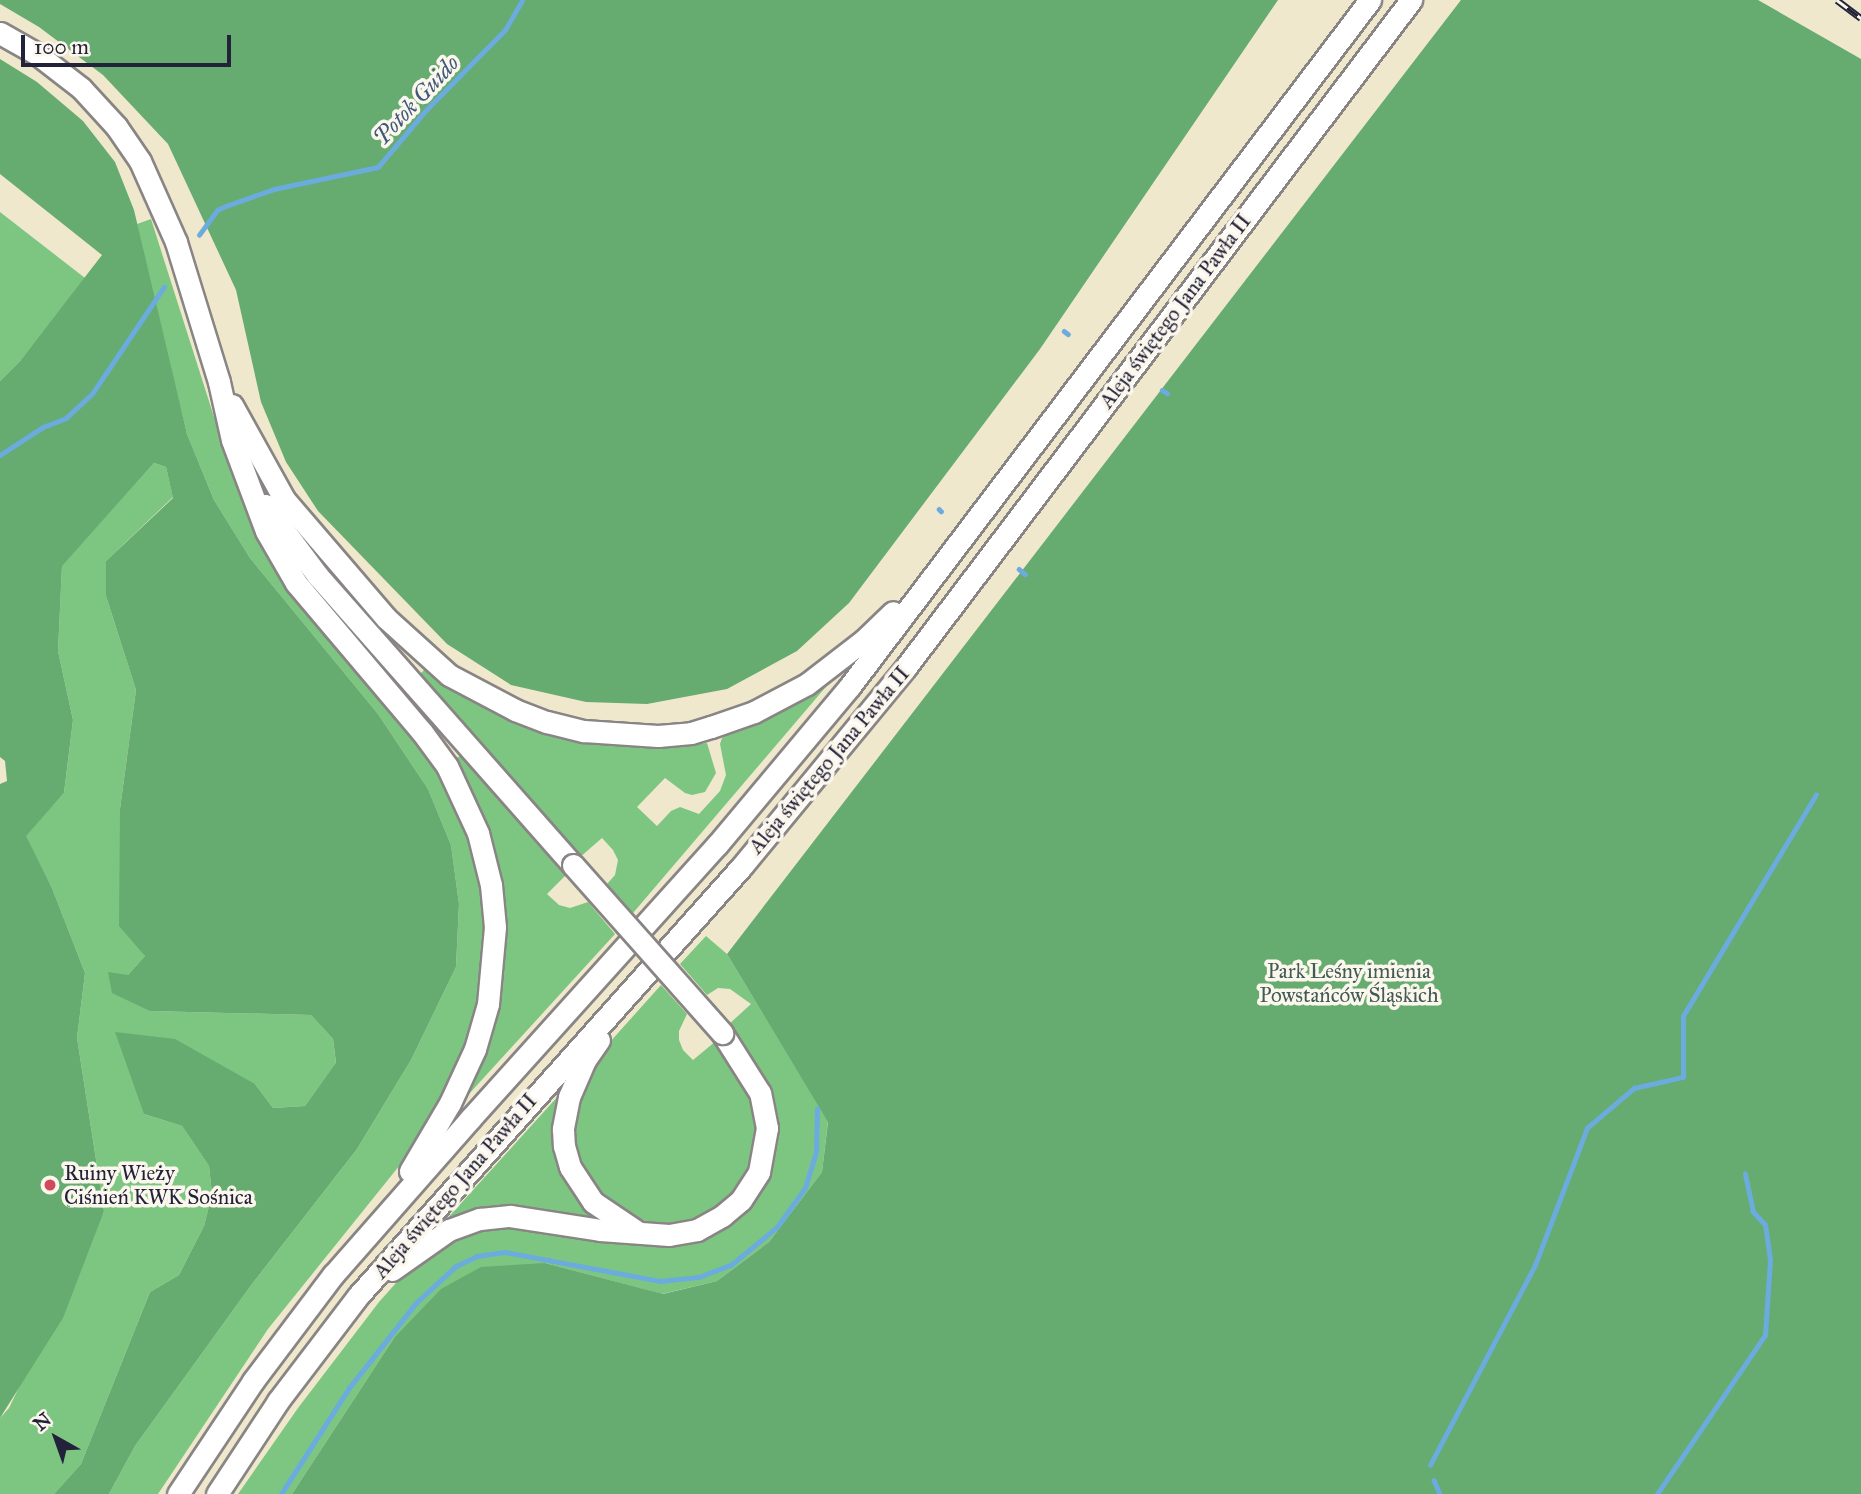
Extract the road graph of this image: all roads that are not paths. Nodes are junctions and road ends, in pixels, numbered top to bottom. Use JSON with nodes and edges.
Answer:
{"nodes":[{"id":1,"x":1370,"y":0,"type":"edge"},
{"id":2,"x":1411,"y":0,"type":"edge"},
{"id":3,"x":0,"y":33,"type":"edge"},
{"id":4,"x":219,"y":382,"type":"junction"},
{"id":5,"x":250,"y":483,"type":"junction"},
{"id":6,"x":947,"y":559,"type":"junction"},
{"id":7,"x":641,"y":977,"type":"junction"},
{"id":8,"x":384,"y":1215,"type":"junction"},
{"id":9,"x":638,"y":1232,"type":"junction"},
{"id":10,"x":358,"y":1296,"type":"junction"},
{"id":11,"x":178,"y":1494,"type":"edge"},
{"id":12,"x":217,"y":1494,"type":"edge"}],
"edges":[{"from":1,"to":6,"type":"main road","name":"Aleja świętego Jana Pawła II"},
{"from":2,"to":7,"type":"main road","name":"Aleja świętego Jana Pawła II"},
{"from":3,"to":4,"type":"main road"},
{"from":4,"to":5,"type":"main road"},
{"from":4,"to":6,"type":"main road"},
{"from":5,"to":8,"type":"main road"},
{"from":5,"to":9,"type":"main road","bridge":true},
{"from":6,"to":8,"type":"main road","name":"Aleja świętego Jana Pawła II"},
{"from":7,"to":9,"type":"main road"},
{"from":7,"to":10,"type":"main road","name":"Aleja świętego Jana Pawła II"},
{"from":8,"to":11,"type":"main road","name":"Aleja świętego Jana Pawła II"},
{"from":9,"to":10,"type":"main road"},
{"from":10,"to":12,"type":"main road","name":"Aleja świętego Jana Pawła II"}]}
